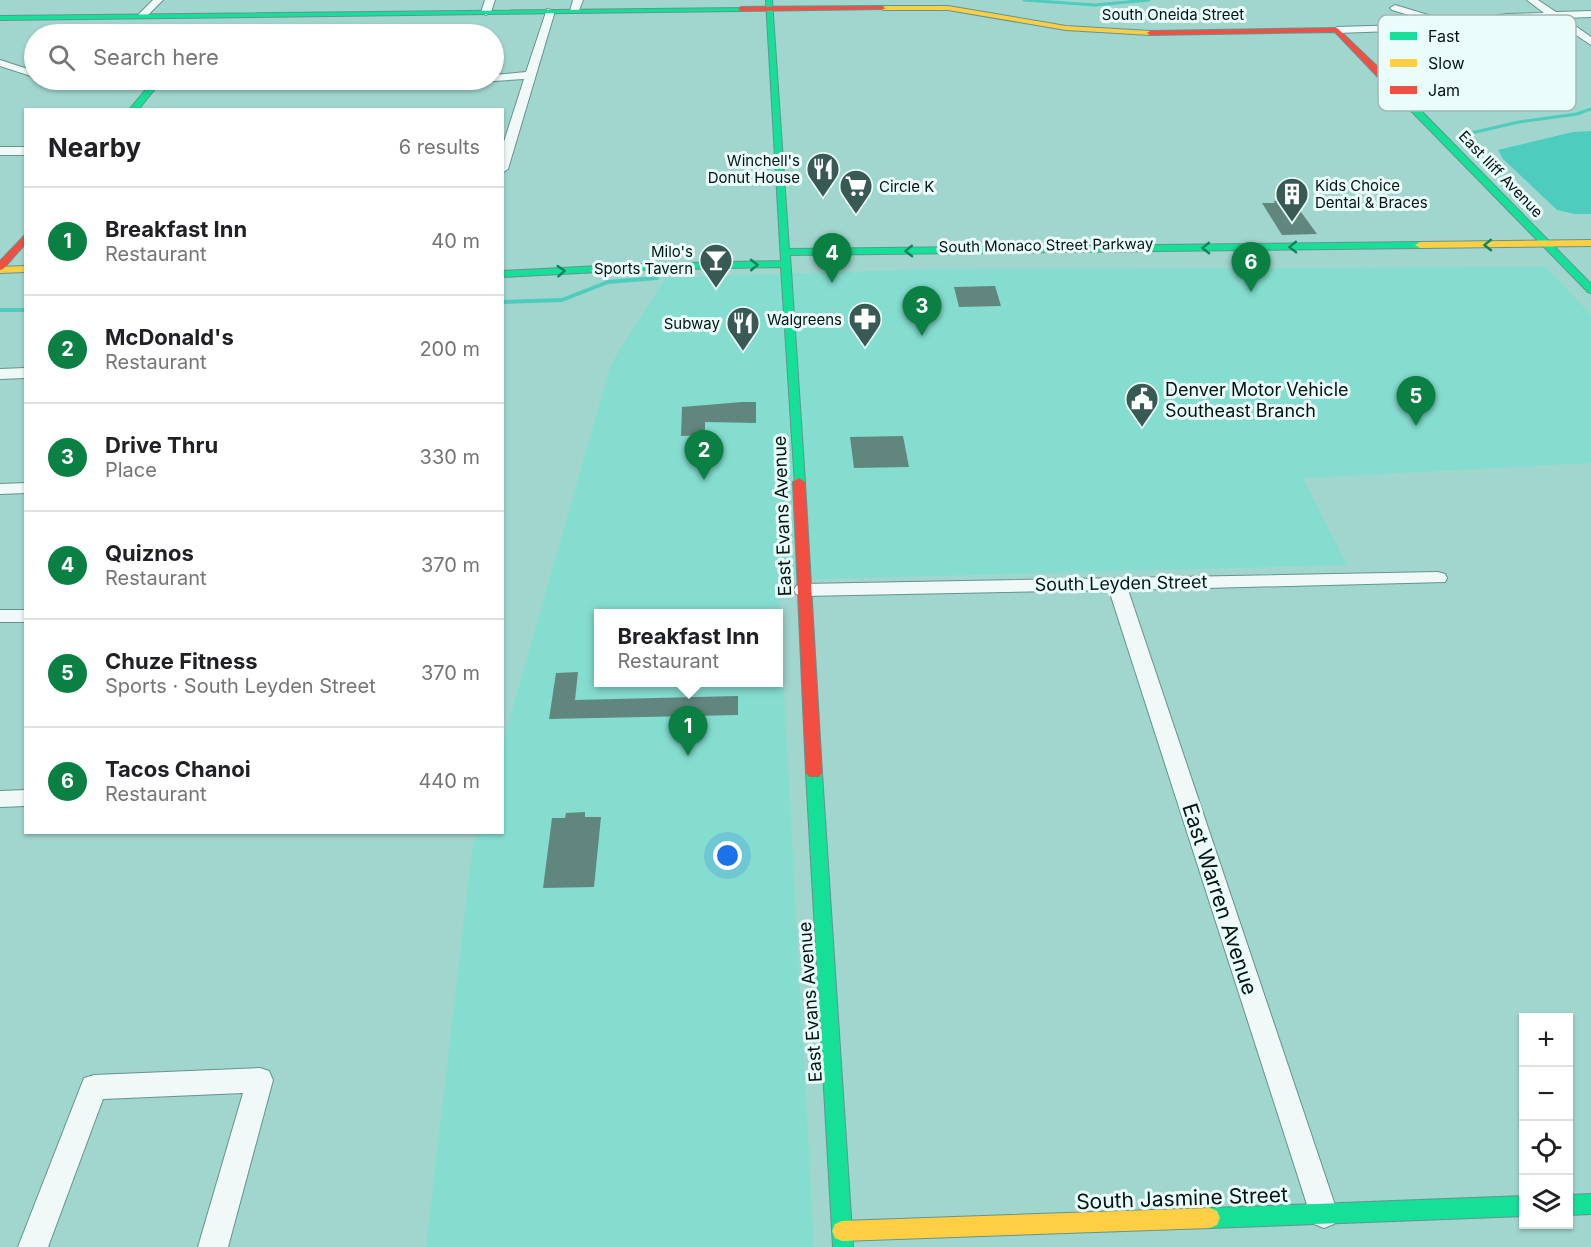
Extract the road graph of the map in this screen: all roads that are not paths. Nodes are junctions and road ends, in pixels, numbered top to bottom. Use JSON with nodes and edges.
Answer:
{"nodes":[{"id":1,"x":158,"y":0,"type":"edge"},
{"id":2,"x":1532,"y":0,"type":"edge"},
{"id":3,"x":770,"y":4,"type":"edge"},
{"id":4,"x":488,"y":6,"type":"edge"},
{"id":5,"x":577,"y":6,"type":"edge"},
{"id":6,"x":1395,"y":8,"type":"dead end"},
{"id":7,"x":550,"y":11,"type":"junction"},
{"id":8,"x":1554,"y":14,"type":"junction"},
{"id":9,"x":1591,"y":14,"type":"edge"},
{"id":10,"x":213,"y":15,"type":"junction"},
{"id":11,"x":1422,"y":15,"type":"edge"},
{"id":12,"x":1530,"y":15,"type":"edge"},
{"id":13,"x":142,"y":16,"type":"junction"},
{"id":14,"x":0,"y":18,"type":"edge"},
{"id":15,"x":206,"y":24,"type":"edge"},
{"id":16,"x":1378,"y":29,"type":"edge"},
{"id":17,"x":1337,"y":30,"type":"junction"},
{"id":18,"x":1576,"y":31,"type":"edge"},
{"id":19,"x":1591,"y":42,"type":"edge"},
{"id":20,"x":0,"y":63,"type":"edge"},
{"id":21,"x":24,"y":71,"type":"edge"},
{"id":22,"x":1378,"y":72,"type":"edge"},
{"id":23,"x":530,"y":75,"type":"junction"},
{"id":24,"x":504,"y":77,"type":"edge"},
{"id":25,"x":150,"y":90,"type":"edge"},
{"id":26,"x":135,"y":108,"type":"edge"},
{"id":27,"x":1416,"y":111,"type":"edge"},
{"id":28,"x":507,"y":143,"type":"edge"},
{"id":29,"x":0,"y":151,"type":"edge"},
{"id":30,"x":24,"y":151,"type":"edge"},
{"id":31,"x":504,"y":159,"type":"edge"},
{"id":32,"x":24,"y":239,"type":"edge"},
{"id":33,"x":1591,"y":243,"type":"edge"},
{"id":34,"x":1546,"y":244,"type":"junction"},
{"id":35,"x":1591,"y":255,"type":"edge"},
{"id":36,"x":1558,"y":256,"type":"junction"},
{"id":37,"x":786,"y":258,"type":"junction"},
{"id":38,"x":504,"y":261,"type":"edge"},
{"id":39,"x":0,"y":268,"type":"edge"},
{"id":40,"x":24,"y":269,"type":"edge"},
{"id":41,"x":504,"y":274,"type":"edge"},
{"id":42,"x":0,"y":282,"type":"edge"},
{"id":43,"x":24,"y":282,"type":"edge"},
{"id":44,"x":1591,"y":290,"type":"edge"},
{"id":45,"x":24,"y":373,"type":"edge"},
{"id":46,"x":0,"y":374,"type":"edge"},
{"id":47,"x":24,"y":488,"type":"edge"},
{"id":48,"x":0,"y":489,"type":"edge"},
{"id":49,"x":1438,"y":578,"type":"dead end"},
{"id":50,"x":1116,"y":583,"type":"junction"},
{"id":51,"x":803,"y":590,"type":"junction"},
{"id":52,"x":0,"y":616,"type":"edge"},
{"id":53,"x":24,"y":616,"type":"edge"},
{"id":54,"x":24,"y":798,"type":"edge"},
{"id":55,"x":0,"y":799,"type":"edge"},
{"id":56,"x":1591,"y":1204,"type":"edge"},
{"id":57,"x":1573,"y":1205,"type":"edge"},
{"id":58,"x":1519,"y":1206,"type":"edge"},
{"id":59,"x":1324,"y":1214,"type":"junction"},
{"id":60,"x":842,"y":1231,"type":"junction"},
{"id":61,"x":33,"y":1247,"type":"edge"},
{"id":62,"x":213,"y":1247,"type":"edge"},
{"id":63,"x":843,"y":1247,"type":"edge"}],
"edges":[{"from":1,"to":13,"type":"street"},
{"from":2,"to":8,"type":"street"},
{"from":3,"to":5,"type":"main road","name":"South Oneida Street"},
{"from":3,"to":17,"type":"main road","name":"South Oneida Street"},
{"from":3,"to":37,"type":"main road","name":"East Evans Avenue"},
{"from":4,"to":7,"type":"main road","name":"South Oneida Street"},
{"from":4,"to":10,"type":"main road","name":"South Oneida Street"},
{"from":5,"to":7,"type":"main road","name":"South Oneida Street"},
{"from":6,"to":11,"type":"street"},
{"from":7,"to":23,"type":"street"},
{"from":8,"to":9,"type":"street","name":"South Oneida Street"},
{"from":8,"to":12,"type":"street","name":"South Oneida Street"},
{"from":10,"to":13,"type":"main road","name":"South Oneida Street"},
{"from":10,"to":15,"type":"main road"},
{"from":13,"to":14,"type":"main road","name":"South Oneida Street"},
{"from":16,"to":17,"type":"street","name":"South Oneida Street"},
{"from":17,"to":22,"type":"main road","name":"East Iliff Avenue"},
{"from":18,"to":19,"type":"street"},
{"from":20,"to":21,"type":"street"},
{"from":23,"to":24,"type":"street"},
{"from":23,"to":28,"type":"street"},
{"from":25,"to":26,"type":"main road"},
{"from":27,"to":34,"type":"main road","name":"East Iliff Avenue"},
{"from":28,"to":31,"type":"street"},
{"from":29,"to":30,"type":"street"},
{"from":32,"to":39,"type":"main road"},
{"from":33,"to":34,"type":"main road","name":"South Monaco Street Parkway"},
{"from":34,"to":36,"type":"main road","name":"East Iliff Avenue"},
{"from":34,"to":37,"type":"main road","name":"South Monaco Street Parkway","one_way":true},
{"from":35,"to":36,"type":"main road","name":"South Monaco Street Parkway"},
{"from":36,"to":37,"type":"main road","name":"South Monaco Street Parkway"},
{"from":36,"to":44,"type":"main road","name":"East Iliff Avenue"},
{"from":37,"to":38,"type":"main road","name":"South Monaco Street Parkway"},
{"from":41,"to":37,"type":"main road","name":"South Monaco Street Parkway","one_way":true},
{"from":37,"to":51,"type":"main road","name":"East Evans Avenue"},
{"from":39,"to":40,"type":"main road"},
{"from":42,"to":43,"type":"main road"},
{"from":45,"to":46,"type":"street"},
{"from":47,"to":48,"type":"street"},
{"from":49,"to":50,"type":"street","name":"South Leyden Street"},
{"from":50,"to":51,"type":"street","name":"South Leyden Street"},
{"from":50,"to":59,"type":"street","name":"East Warren Avenue"},
{"from":51,"to":60,"type":"main road","name":"East Evans Avenue"},
{"from":52,"to":53,"type":"street"},
{"from":54,"to":55,"type":"street"},
{"from":56,"to":57,"type":"main road"},
{"from":58,"to":59,"type":"main road","name":"South Jasmine Street"},
{"from":59,"to":60,"type":"main road","name":"South Jasmine Street"},
{"from":60,"to":63,"type":"main road","name":"East Evans Avenue"},
{"from":61,"to":62,"type":"street"}]}
